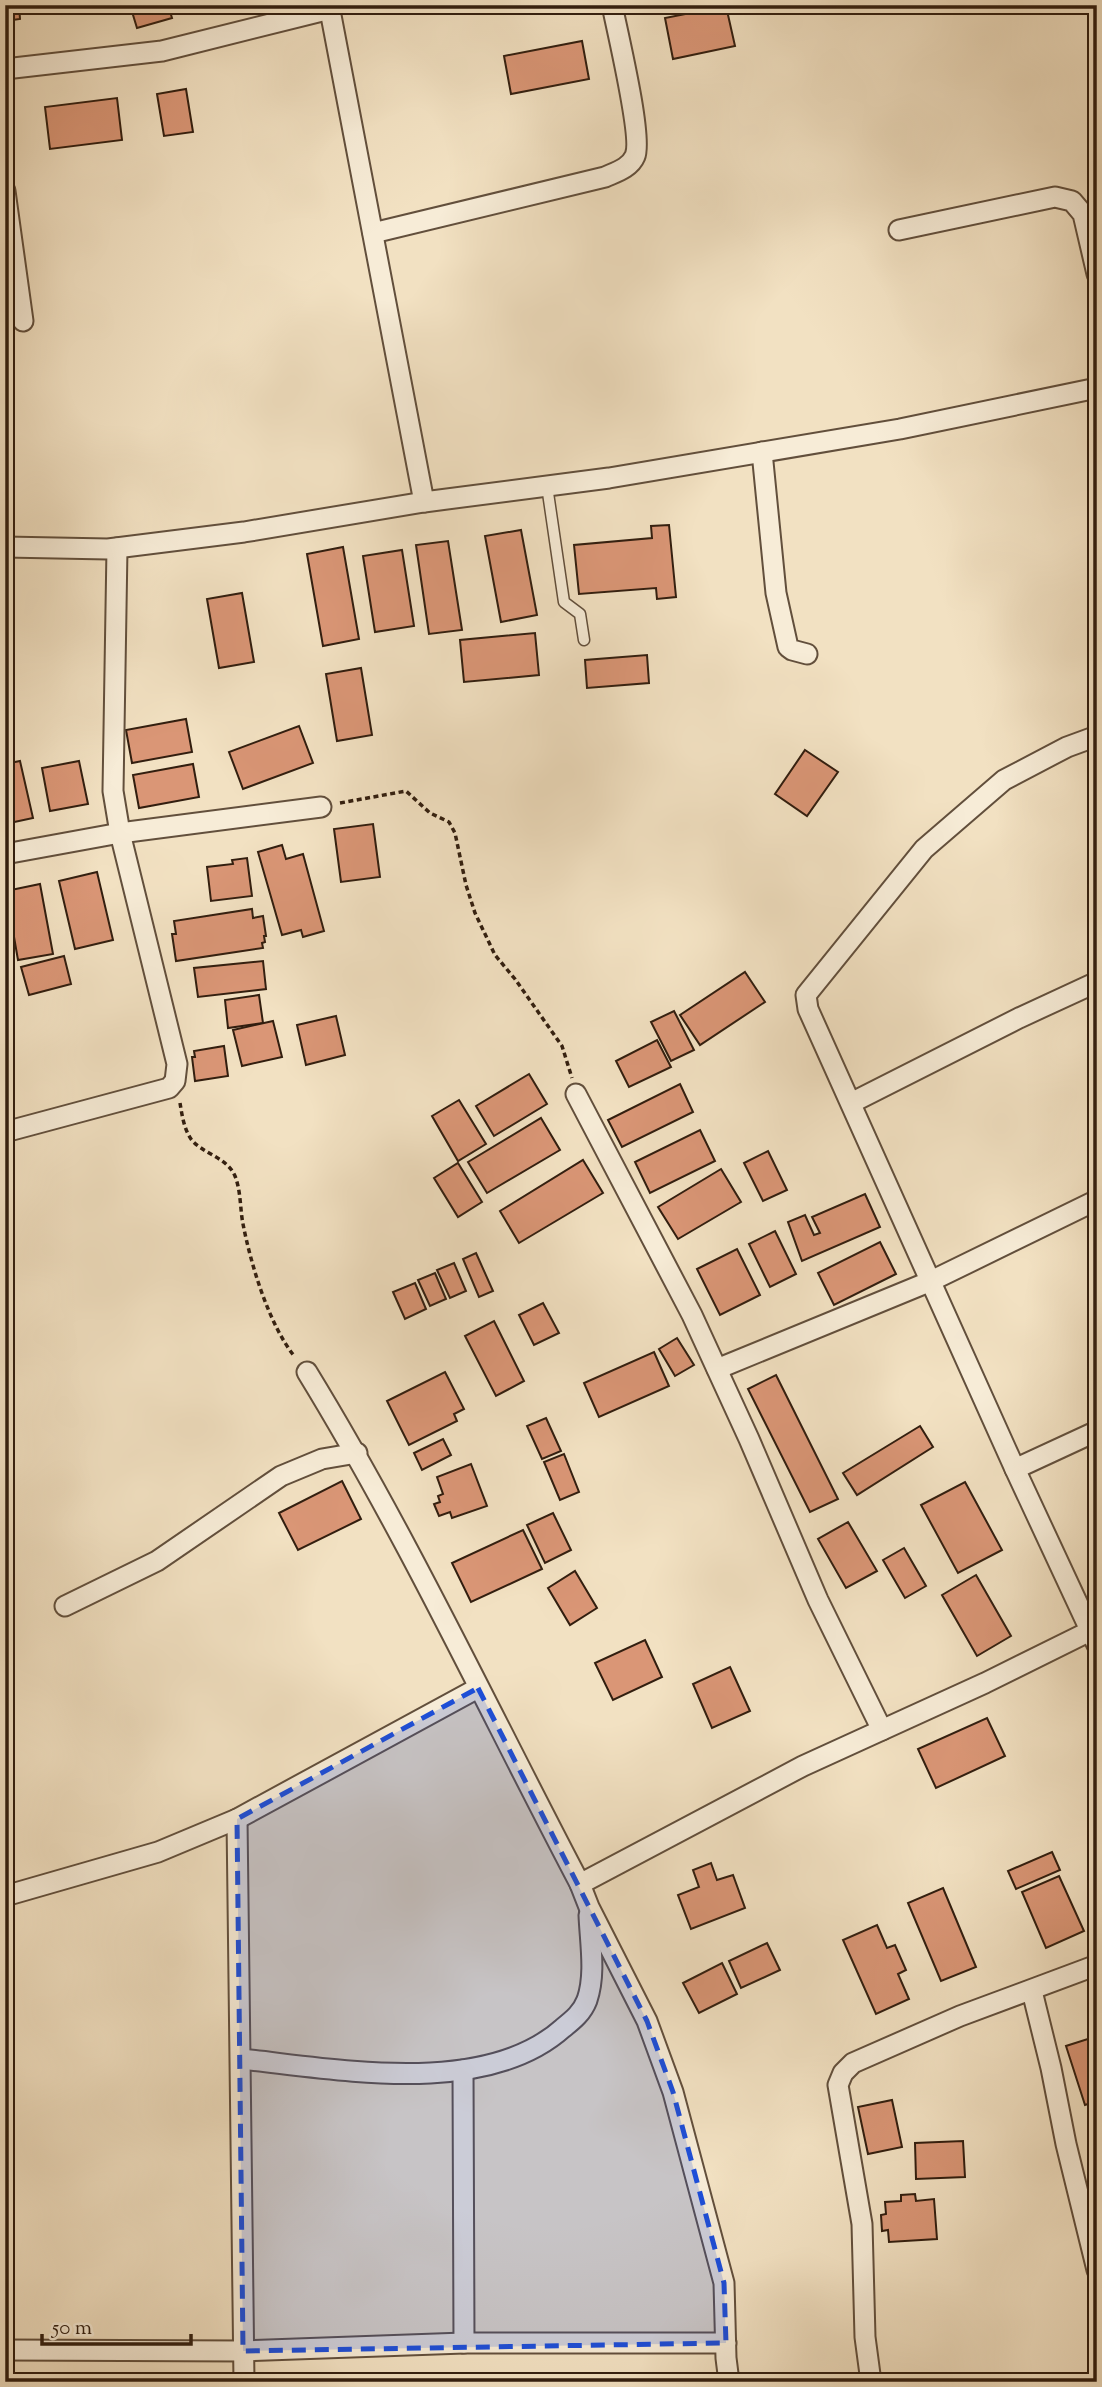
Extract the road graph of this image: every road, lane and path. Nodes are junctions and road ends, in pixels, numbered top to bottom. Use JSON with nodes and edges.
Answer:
{"nodes":[{"id":1,"x":612,"y":5,"type":"edge"},
{"id":2,"x":329,"y":7,"type":"edge"},
{"id":3,"x":5,"y":69,"type":"edge"},
{"id":4,"x":5,"y":191,"type":"edge"},
{"id":5,"x":899,"y":230,"type":"dead end"},
{"id":6,"x":373,"y":233,"type":"junction"},
{"id":7,"x":1097,"y":274,"type":"edge"},
{"id":8,"x":23,"y":321,"type":"dead end"},
{"id":9,"x":1097,"y":388,"type":"edge"},
{"id":10,"x":762,"y":452,"type":"junction"},
{"id":11,"x":547,"y":486,"type":"junction"},
{"id":12,"x":424,"y":502,"type":"junction"},
{"id":13,"x":5,"y":547,"type":"edge"},
{"id":14,"x":117,"y":548,"type":"junction"},
{"id":15,"x":584,"y":640,"type":"dead end"},
{"id":16,"x":807,"y":654,"type":"dead end"},
{"id":17,"x":1097,"y":736,"type":"edge"},
{"id":18,"x":321,"y":807,"type":"joint"},
{"id":19,"x":120,"y":833,"type":"junction"},
{"id":20,"x":5,"y":854,"type":"edge"},
{"id":21,"x":1097,"y":982,"type":"edge"},
{"id":22,"x":175,"y":1081,"type":"junction"},
{"id":23,"x":576,"y":1094,"type":"joint"},
{"id":24,"x":851,"y":1104,"type":"junction"},
{"id":25,"x":5,"y":1132,"type":"edge"},
{"id":26,"x":1097,"y":1200,"type":"edge"},
{"id":27,"x":932,"y":1281,"type":"junction"},
{"id":28,"x":717,"y":1369,"type":"junction"},
{"id":29,"x":307,"y":1372,"type":"joint"},
{"id":30,"x":1097,"y":1431,"type":"edge"},
{"id":31,"x":356,"y":1453,"type":"junction"},
{"id":32,"x":1015,"y":1469,"type":"junction"},
{"id":33,"x":65,"y":1606,"type":"dead end"},
{"id":34,"x":1093,"y":1638,"type":"edge"},
{"id":35,"x":478,"y":1688,"type":"junction"},
{"id":36,"x":882,"y":1730,"type":"junction"},
{"id":37,"x":237,"y":1819,"type":"junction"},
{"id":38,"x":580,"y":1884,"type":"junction"},
{"id":39,"x":5,"y":1896,"type":"edge"},
{"id":40,"x":589,"y":1907,"type":"junction"},
{"id":41,"x":1097,"y":1965,"type":"edge"},
{"id":42,"x":1032,"y":1991,"type":"junction"},
{"id":43,"x":241,"y":2059,"type":"junction"},
{"id":44,"x":463,"y":2070,"type":"junction"},
{"id":45,"x":1097,"y":2270,"type":"edge"},
{"id":46,"x":464,"y":2343,"type":"junction"},
{"id":47,"x":726,"y":2343,"type":"junction"},
{"id":48,"x":5,"y":2350,"type":"edge"},
{"id":49,"x":243,"y":2351,"type":"junction"},
{"id":50,"x":244,"y":2382,"type":"edge"},
{"id":51,"x":729,"y":2382,"type":"edge"},
{"id":52,"x":871,"y":2382,"type":"edge"}],
"edges":[{"from":1,"to":6,"type":"street"},
{"from":2,"to":3,"type":"street"},
{"from":2,"to":6,"type":"street"},
{"from":4,"to":8,"type":"street"},
{"from":5,"to":7,"type":"street"},
{"from":6,"to":12,"type":"street"},
{"from":9,"to":10,"type":"street"},
{"from":10,"to":11,"type":"street"},
{"from":10,"to":16,"type":"street"},
{"from":11,"to":12,"type":"street"},
{"from":11,"to":15,"type":"lane"},
{"from":12,"to":14,"type":"street"},
{"from":13,"to":14,"type":"street"},
{"from":14,"to":19,"type":"street"},
{"from":17,"to":24,"type":"street"},
{"from":18,"to":19,"type":"street"},
{"from":18,"to":23,"type":"path"},
{"from":19,"to":20,"type":"street"},
{"from":19,"to":22,"type":"street"},
{"from":21,"to":24,"type":"street"},
{"from":22,"to":25,"type":"street"},
{"from":22,"to":29,"type":"path"},
{"from":23,"to":28,"type":"street"},
{"from":24,"to":27,"type":"street"},
{"from":26,"to":27,"type":"street"},
{"from":27,"to":28,"type":"street"},
{"from":27,"to":32,"type":"street"},
{"from":28,"to":36,"type":"street"},
{"from":29,"to":31,"type":"street"},
{"from":30,"to":32,"type":"street"},
{"from":31,"to":33,"type":"street"},
{"from":31,"to":35,"type":"street"},
{"from":32,"to":34,"type":"street"},
{"from":34,"to":36,"type":"street"},
{"from":35,"to":37,"type":"street"},
{"from":35,"to":38,"type":"street"},
{"from":36,"to":38,"type":"street"},
{"from":37,"to":39,"type":"street"},
{"from":37,"to":43,"type":"street"},
{"from":38,"to":40,"type":"street"},
{"from":40,"to":44,"type":"street"},
{"from":40,"to":47,"type":"street"},
{"from":41,"to":42,"type":"street"},
{"from":42,"to":45,"type":"street"},
{"from":42,"to":52,"type":"street"},
{"from":43,"to":44,"type":"street"},
{"from":43,"to":49,"type":"street"},
{"from":44,"to":46,"type":"street"},
{"from":46,"to":47,"type":"street"},
{"from":46,"to":49,"type":"street"},
{"from":47,"to":51,"type":"street"},
{"from":48,"to":49,"type":"street"},
{"from":49,"to":50,"type":"street"}]}
